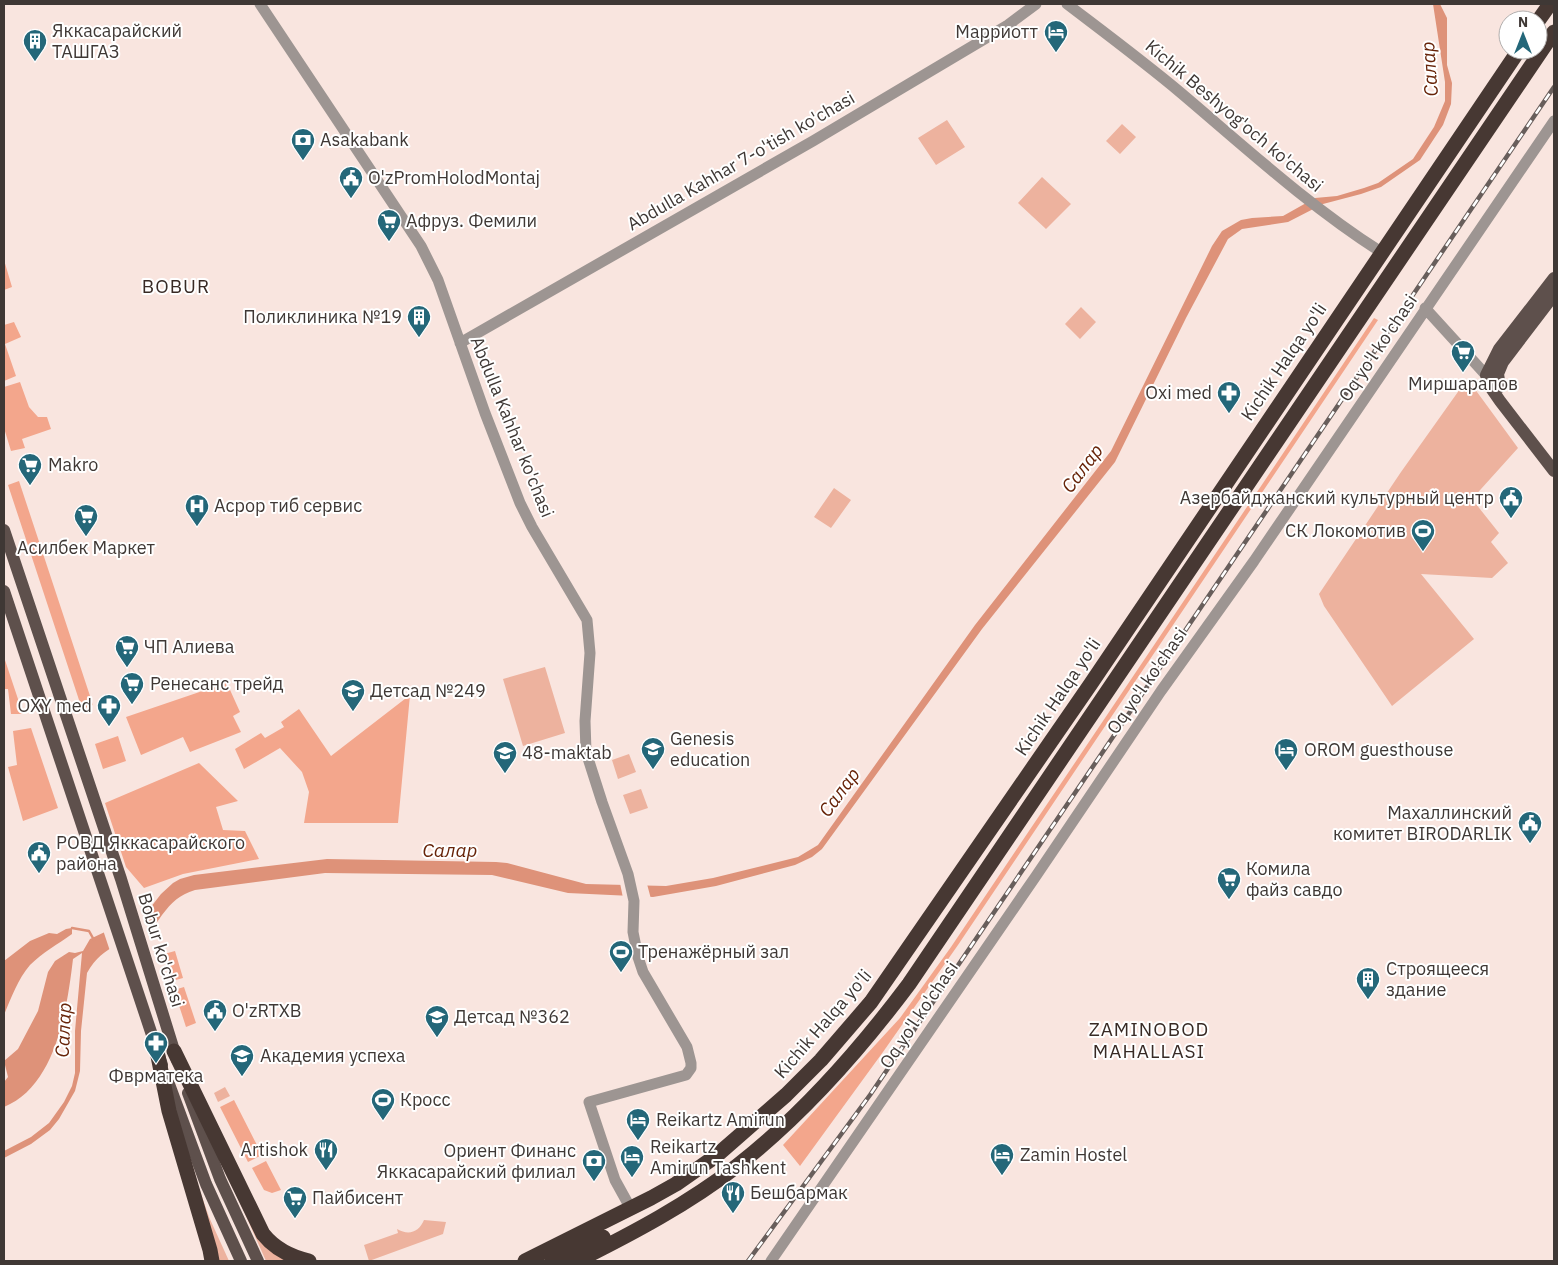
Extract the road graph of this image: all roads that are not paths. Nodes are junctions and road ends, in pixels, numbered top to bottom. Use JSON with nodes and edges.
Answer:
{"nodes":[{"id":1,"x":260,"y":4,"type":"edge"},
{"id":2,"x":1036,"y":4,"type":"edge"},
{"id":3,"x":1067,"y":4,"type":"edge"},
{"id":4,"x":1554,"y":32,"type":"edge"},
{"id":5,"x":1512,"y":60,"type":"edge"},
{"id":6,"x":1554,"y":122,"type":"edge"},
{"id":7,"x":1381,"y":252,"type":"junction"},
{"id":8,"x":1397,"y":262,"type":"junction"},
{"id":9,"x":1554,"y":278,"type":"edge"},
{"id":10,"x":1549,"y":296,"type":"edge"},
{"id":11,"x":1426,"y":308,"type":"junction"},
{"id":12,"x":460,"y":343,"type":"junction"},
{"id":13,"x":1486,"y":375,"type":"junction"},
{"id":14,"x":1500,"y":387,"type":"junction"},
{"id":15,"x":1554,"y":458,"type":"edge"},
{"id":16,"x":1554,"y":471,"type":"edge"},
{"id":17,"x":4,"y":530,"type":"edge"},
{"id":18,"x":4,"y":591,"type":"edge"},
{"id":19,"x":121,"y":879,"type":"junction"},
{"id":20,"x":103,"y":885,"type":"junction"},
{"id":21,"x":174,"y":1051,"type":"junction"},
{"id":22,"x":158,"y":1056,"type":"junction"},
{"id":23,"x":637,"y":1219,"type":"junction"},
{"id":24,"x":212,"y":1261,"type":"edge"},
{"id":25,"x":241,"y":1261,"type":"edge"},
{"id":26,"x":258,"y":1261,"type":"edge"},
{"id":27,"x":309,"y":1261,"type":"edge"},
{"id":28,"x":525,"y":1261,"type":"edge"},
{"id":29,"x":552,"y":1261,"type":"edge"},
{"id":30,"x":577,"y":1261,"type":"edge"},
{"id":31,"x":771,"y":1261,"type":"edge"}],
"edges":[{"from":1,"to":12,"type":"street","name":"Abdulla Kahhar ko'chasi"},
{"from":2,"to":12,"type":"street","name":"Abdulla Kahhar 7-o'tish ko'chasi"},
{"from":3,"to":7,"type":"street","name":"Kichik Beshyog'och ko'chasi"},
{"from":4,"to":8,"type":"highway","name":"Kichik Halqa yo'li"},
{"from":5,"to":7,"type":"highway","name":"Kichik Halqa yo'li"},
{"from":6,"to":11,"type":"street","name":"Oq yo'l ko'chasi"},
{"from":7,"to":8,"type":"highway"},
{"from":7,"to":23,"type":"highway","name":"Kichik Halqa yo'li"},
{"from":8,"to":23,"type":"highway","name":"Kichik Halqa yo'li"},
{"from":9,"to":10,"type":"main road"},
{"from":10,"to":13,"type":"main road"},
{"from":10,"to":14,"type":"main road"},
{"from":11,"to":13,"type":"street"},
{"from":11,"to":31,"type":"street","name":"Oq yo'l ko'chasi"},
{"from":12,"to":23,"type":"street","name":"Abdulla Kahhar ko'chasi"},
{"from":13,"to":14,"type":"main road"},
{"from":13,"to":16,"type":"main road"},
{"from":14,"to":15,"type":"main road"},
{"from":17,"to":19,"type":"main road","name":"Bobur ko'chasi"},
{"from":18,"to":20,"type":"main road","name":"Bobur ko'chasi"},
{"from":19,"to":20,"type":"main road"},
{"from":19,"to":21,"type":"main road","name":"Bobur ko'chasi"},
{"from":20,"to":22,"type":"main road","name":"Bobur ko'chasi"},
{"from":21,"to":26,"type":"main road","name":"Bobur ko'chasi"},
{"from":21,"to":27,"type":"highway"},
{"from":22,"to":24,"type":"highway"},
{"from":22,"to":25,"type":"main road","name":"Bobur ko'chasi"},
{"from":23,"to":28,"type":"highway","name":"Kichik Halqa yo'li"},
{"from":23,"to":29,"type":"highway"},
{"from":23,"to":30,"type":"highway","name":"Kichik Halqa yo'li"}]}
